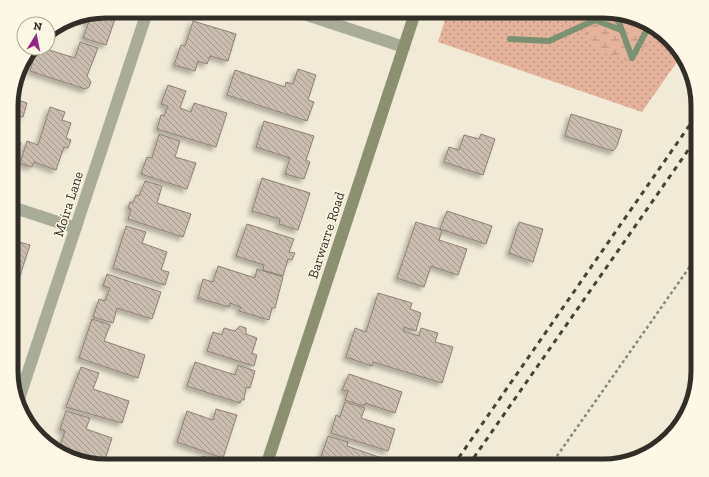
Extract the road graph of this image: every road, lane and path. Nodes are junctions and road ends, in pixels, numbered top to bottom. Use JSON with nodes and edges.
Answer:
{"nodes":[{"id":1,"x":145,"y":18,"type":"edge"},
{"id":2,"x":316,"y":18,"type":"edge"},
{"id":3,"x":413,"y":18,"type":"edge"},
{"id":4,"x":404,"y":47,"type":"junction"},
{"id":5,"x":18,"y":209,"type":"edge"},
{"id":6,"x":76,"y":228,"type":"junction"},
{"id":7,"x":691,"y":265,"type":"edge"},
{"id":8,"x":21,"y":392,"type":"edge"},
{"id":9,"x":268,"y":459,"type":"edge"},
{"id":10,"x":555,"y":459,"type":"edge"}],
"edges":[{"from":1,"to":6,"type":"street","name":"Moira Lane"},
{"from":2,"to":4,"type":"street"},
{"from":3,"to":4,"type":"street","name":"Barwarre Road"},
{"from":4,"to":9,"type":"street","name":"Barwarre Road"},
{"from":5,"to":6,"type":"street"},
{"from":6,"to":8,"type":"street","name":"Moira Lane"},
{"from":7,"to":10,"type":"path"}]}
